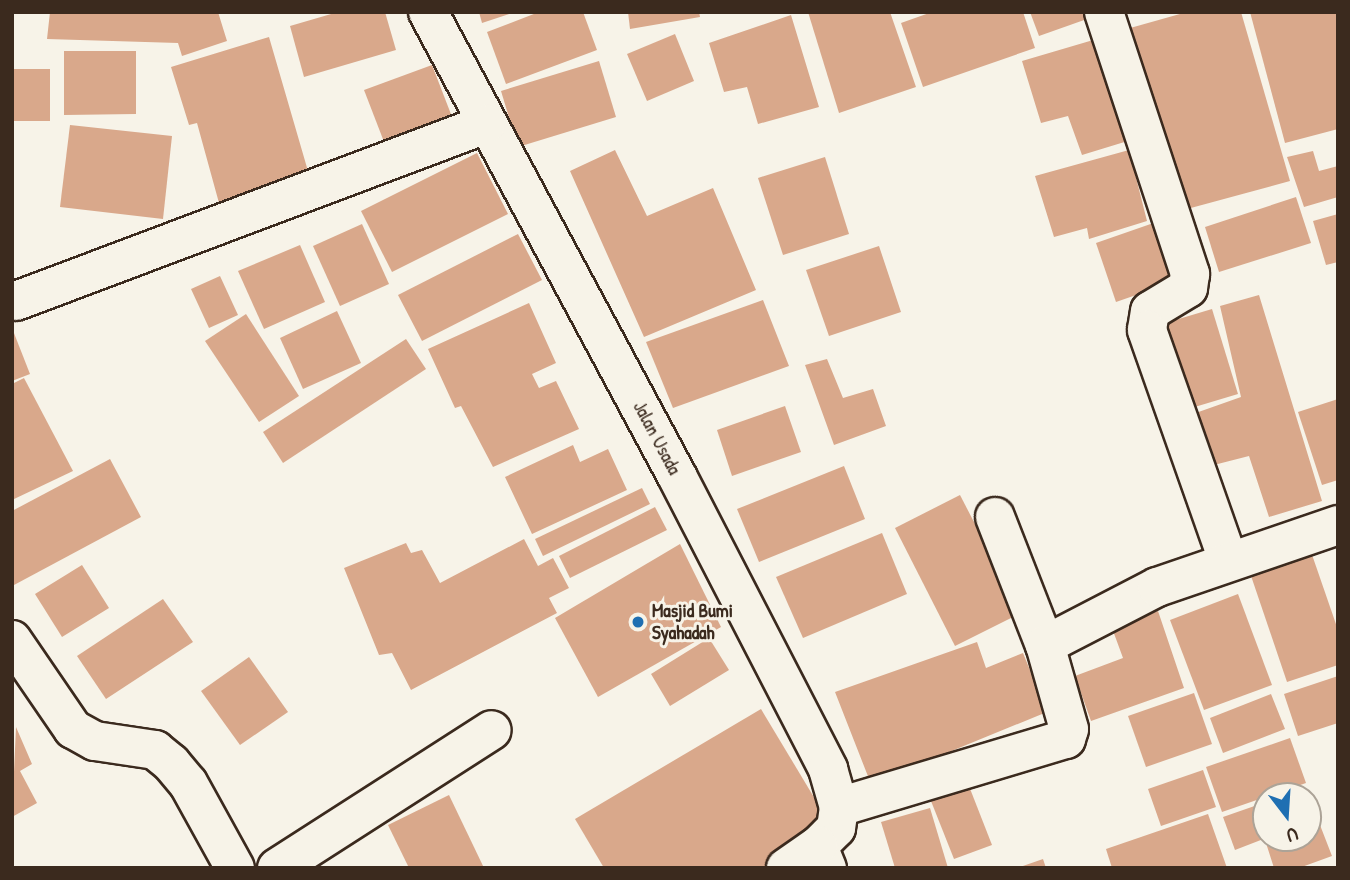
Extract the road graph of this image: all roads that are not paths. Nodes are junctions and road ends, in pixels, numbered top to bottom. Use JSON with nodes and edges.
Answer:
{"nodes":[{"id":1,"x":428,"y":12,"type":"edge"},
{"id":2,"x":1104,"y":12,"type":"edge"},
{"id":3,"x":486,"y":124,"type":"junction"},
{"id":4,"x":16,"y":301,"type":"dead end"},
{"id":5,"x":995,"y":517,"type":"dead end"},
{"id":6,"x":1338,"y":525,"type":"edge"},
{"id":7,"x":1228,"y":560,"type":"junction"},
{"id":8,"x":12,"y":640,"type":"edge"},
{"id":9,"x":1045,"y":645,"type":"junction"},
{"id":10,"x":492,"y":730,"type":"dead end"},
{"id":11,"x":839,"y":807,"type":"junction"},
{"id":12,"x":823,"y":857,"type":"edge"},
{"id":13,"x":235,"y":868,"type":"edge"},
{"id":14,"x":277,"y":868,"type":"edge"},
{"id":15,"x":786,"y":868,"type":"edge"}],
"edges":[{"from":1,"to":3,"type":"street","name":"Jalan Usada"},
{"from":2,"to":7,"type":"street"},
{"from":3,"to":4,"type":"street"},
{"from":3,"to":11,"type":"street","name":"Jalan Usada"},
{"from":5,"to":9,"type":"street"},
{"from":6,"to":7,"type":"street"},
{"from":7,"to":9,"type":"street"},
{"from":8,"to":13,"type":"street"},
{"from":9,"to":11,"type":"street"},
{"from":10,"to":14,"type":"street"},
{"from":11,"to":12,"type":"street"},
{"from":12,"to":15,"type":"street"}]}
